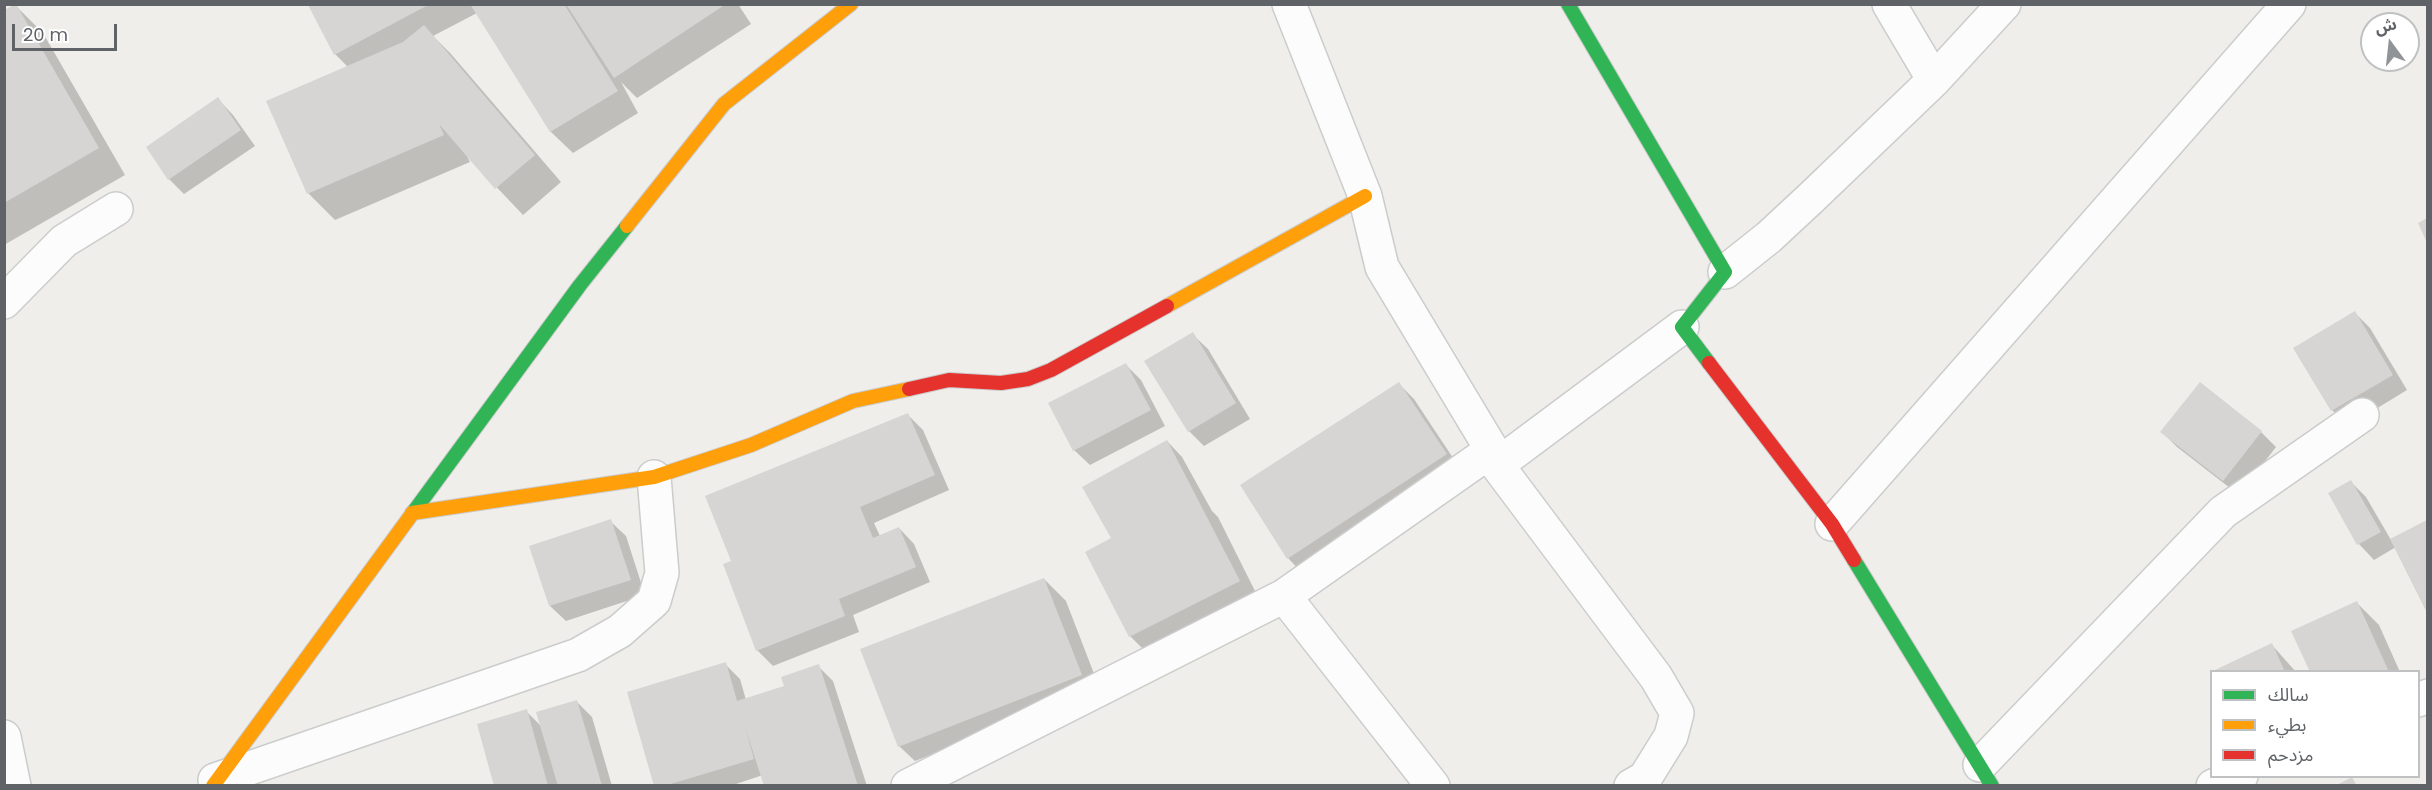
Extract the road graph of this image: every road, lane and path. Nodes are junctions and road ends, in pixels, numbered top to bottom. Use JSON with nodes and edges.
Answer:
{"nodes":[{"id":1,"x":851,"y":4,"type":"edge"},
{"id":2,"x":1289,"y":4,"type":"edge"},
{"id":3,"x":1568,"y":4,"type":"edge"},
{"id":4,"x":1889,"y":4,"type":"edge"},
{"id":5,"x":2004,"y":4,"type":"edge"},
{"id":6,"x":2289,"y":4,"type":"edge"},
{"id":7,"x":1934,"y":80,"type":"junction"},
{"id":8,"x":1365,"y":196,"type":"junction"},
{"id":9,"x":116,"y":209,"type":"dead end"},
{"id":10,"x":1725,"y":273,"type":"junction"},
{"id":11,"x":4,"y":302,"type":"edge"},
{"id":12,"x":1682,"y":327,"type":"junction"},
{"id":13,"x":2362,"y":415,"type":"dead end"},
{"id":14,"x":1494,"y":458,"type":"junction"},
{"id":15,"x":654,"y":477,"type":"junction"},
{"id":16,"x":412,"y":513,"type":"junction"},
{"id":17,"x":1832,"y":524,"type":"junction"},
{"id":18,"x":1284,"y":596,"type":"junction"},
{"id":19,"x":4,"y":737,"type":"edge"},
{"id":20,"x":1986,"y":775,"type":"edge"},
{"id":21,"x":2238,"y":778,"type":"edge"},
{"id":22,"x":214,"y":783,"type":"edge"},
{"id":23,"x":1642,"y":783,"type":"edge"},
{"id":24,"x":14,"y":786,"type":"edge"},
{"id":25,"x":908,"y":786,"type":"edge"},
{"id":26,"x":1433,"y":786,"type":"edge"},
{"id":27,"x":2213,"y":786,"type":"edge"}],
"edges":[{"from":1,"to":16,"type":"street"},
{"from":2,"to":8,"type":"street"},
{"from":3,"to":10,"type":"street"},
{"from":4,"to":7,"type":"street"},
{"from":5,"to":7,"type":"street"},
{"from":6,"to":17,"type":"street"},
{"from":7,"to":10,"type":"street"},
{"from":8,"to":14,"type":"street"},
{"from":8,"to":15,"type":"street"},
{"from":9,"to":11,"type":"street"},
{"from":10,"to":12,"type":"street"},
{"from":12,"to":14,"type":"street"},
{"from":12,"to":17,"type":"street"},
{"from":13,"to":20,"type":"street"},
{"from":14,"to":18,"type":"street"},
{"from":14,"to":23,"type":"street"},
{"from":15,"to":16,"type":"street"},
{"from":15,"to":22,"type":"street"},
{"from":16,"to":22,"type":"street"},
{"from":17,"to":20,"type":"street"},
{"from":18,"to":25,"type":"street"},
{"from":18,"to":26,"type":"street"},
{"from":19,"to":24,"type":"street"},
{"from":21,"to":27,"type":"street"}]}
